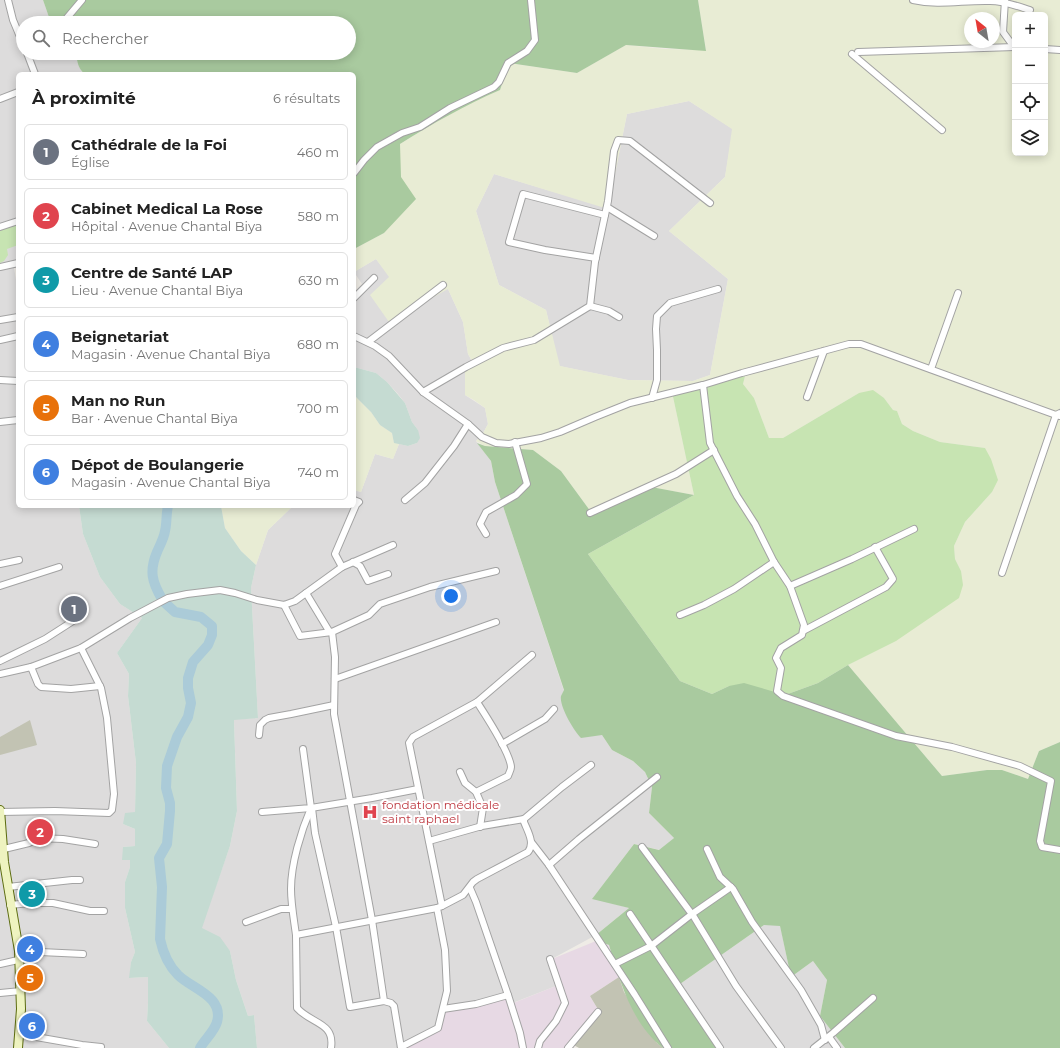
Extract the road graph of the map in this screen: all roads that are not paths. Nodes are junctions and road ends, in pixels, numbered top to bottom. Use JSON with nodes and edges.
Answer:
{"nodes":[{"id":1,"x":8,"y":0,"type":"edge"},
{"id":2,"x":82,"y":0,"type":"edge"},
{"id":3,"x":531,"y":0,"type":"edge"},
{"id":4,"x":913,"y":0,"type":"edge"},
{"id":5,"x":1005,"y":1,"type":"edge"},
{"id":6,"x":1030,"y":10,"type":"dead end"},
{"id":7,"x":69,"y":16,"type":"edge"},
{"id":8,"x":16,"y":27,"type":"edge"},
{"id":9,"x":1012,"y":44,"type":"edge"},
{"id":10,"x":1012,"y":47,"type":"edge"},
{"id":11,"x":1048,"y":49,"type":"edge"},
{"id":12,"x":1060,"y":50,"type":"edge"},
{"id":13,"x":30,"y":60,"type":"edge"},
{"id":14,"x":34,"y":72,"type":"edge"},
{"id":15,"x":16,"y":93,"type":"edge"},
{"id":16,"x":0,"y":99,"type":"edge"},
{"id":17,"x":942,"y":130,"type":"dead end"},
{"id":18,"x":356,"y":170,"type":"edge"},
{"id":19,"x":710,"y":203,"type":"dead end"},
{"id":20,"x":607,"y":207,"type":"junction"},
{"id":21,"x":605,"y":215,"type":"junction"},
{"id":22,"x":16,"y":221,"type":"edge"},
{"id":23,"x":0,"y":227,"type":"edge"},
{"id":24,"x":654,"y":236,"type":"dead end"},
{"id":25,"x":596,"y":258,"type":"junction"},
{"id":26,"x":16,"y":263,"type":"edge"},
{"id":27,"x":0,"y":267,"type":"edge"},
{"id":28,"x":374,"y":278,"type":"dead end"},
{"id":29,"x":443,"y":285,"type":"dead end"},
{"id":30,"x":718,"y":289,"type":"dead end"},
{"id":31,"x":958,"y":293,"type":"dead end"},
{"id":32,"x":356,"y":296,"type":"edge"},
{"id":33,"x":590,"y":306,"type":"junction"},
{"id":34,"x":16,"y":317,"type":"edge"},
{"id":35,"x":619,"y":317,"type":"dead end"},
{"id":36,"x":0,"y":320,"type":"edge"},
{"id":37,"x":16,"y":336,"type":"edge"},
{"id":38,"x":356,"y":337,"type":"edge"},
{"id":39,"x":0,"y":340,"type":"edge"},
{"id":40,"x":368,"y":342,"type":"junction"},
{"id":41,"x":824,"y":351,"type":"junction"},
{"id":42,"x":931,"y":370,"type":"junction"},
{"id":43,"x":0,"y":380,"type":"edge"},
{"id":44,"x":16,"y":381,"type":"edge"},
{"id":45,"x":703,"y":385,"type":"junction"},
{"id":46,"x":423,"y":392,"type":"junction"},
{"id":47,"x":807,"y":397,"type":"dead end"},
{"id":48,"x":652,"y":398,"type":"junction"},
{"id":49,"x":1059,"y":415,"type":"edge"},
{"id":50,"x":16,"y":420,"type":"edge"},
{"id":51,"x":0,"y":422,"type":"edge"},
{"id":52,"x":468,"y":424,"type":"junction"},
{"id":53,"x":516,"y":442,"type":"junction"},
{"id":54,"x":714,"y":450,"type":"junction"},
{"id":55,"x":405,"y":500,"type":"dead end"},
{"id":56,"x":355,"y":508,"type":"edge"},
{"id":57,"x":590,"y":513,"type":"dead end"},
{"id":58,"x":914,"y":529,"type":"dead end"},
{"id":59,"x":486,"y":534,"type":"dead end"},
{"id":60,"x":393,"y":545,"type":"dead end"},
{"id":61,"x":875,"y":547,"type":"junction"},
{"id":62,"x":19,"y":560,"type":"dead end"},
{"id":63,"x":354,"y":562,"type":"junction"},
{"id":64,"x":774,"y":562,"type":"junction"},
{"id":65,"x":0,"y":564,"type":"edge"},
{"id":66,"x":59,"y":567,"type":"dead end"},
{"id":67,"x":342,"y":567,"type":"junction"},
{"id":68,"x":496,"y":571,"type":"dead end"},
{"id":69,"x":1002,"y":573,"type":"dead end"},
{"id":70,"x":388,"y":574,"type":"dead end"},
{"id":71,"x":0,"y":586,"type":"edge"},
{"id":72,"x":790,"y":586,"type":"junction"},
{"id":73,"x":306,"y":593,"type":"junction"},
{"id":74,"x":284,"y":605,"type":"junction"},
{"id":75,"x":680,"y":615,"type":"dead end"},
{"id":76,"x":73,"y":621,"type":"dead end"},
{"id":77,"x":496,"y":622,"type":"dead end"},
{"id":78,"x":803,"y":631,"type":"junction"},
{"id":79,"x":332,"y":632,"type":"junction"},
{"id":80,"x":81,"y":648,"type":"junction"},
{"id":81,"x":532,"y":655,"type":"dead end"},
{"id":82,"x":0,"y":661,"type":"edge"},
{"id":83,"x":31,"y":668,"type":"junction"},
{"id":84,"x":0,"y":674,"type":"edge"},
{"id":85,"x":335,"y":679,"type":"junction"},
{"id":86,"x":100,"y":686,"type":"junction"},
{"id":87,"x":477,"y":702,"type":"junction"},
{"id":88,"x":334,"y":705,"type":"junction"},
{"id":89,"x":554,"y":709,"type":"dead end"},
{"id":90,"x":259,"y":735,"type":"dead end"},
{"id":91,"x":502,"y":744,"type":"junction"},
{"id":92,"x":303,"y":749,"type":"dead end"},
{"id":93,"x":591,"y":765,"type":"dead end"},
{"id":94,"x":460,"y":772,"type":"dead end"},
{"id":95,"x":657,"y":777,"type":"dead end"},
{"id":96,"x":418,"y":789,"type":"junction"},
{"id":97,"x":476,"y":792,"type":"junction"},
{"id":98,"x":350,"y":802,"type":"junction"},
{"id":99,"x":312,"y":808,"type":"junction"},
{"id":100,"x":0,"y":811,"type":"edge"},
{"id":101,"x":262,"y":812,"type":"dead end"},
{"id":102,"x":524,"y":819,"type":"junction"},
{"id":103,"x":480,"y":827,"type":"junction"},
{"id":104,"x":429,"y":841,"type":"junction"},
{"id":105,"x":532,"y":843,"type":"junction"},
{"id":106,"x":95,"y":844,"type":"dead end"},
{"id":107,"x":642,"y":847,"type":"dead end"},
{"id":108,"x":4,"y":849,"type":"junction"},
{"id":109,"x":707,"y":849,"type":"dead end"},
{"id":110,"x":1060,"y":850,"type":"edge"},
{"id":111,"x":2,"y":863,"type":"edge"},
{"id":112,"x":549,"y":865,"type":"junction"},
{"id":113,"x":80,"y":880,"type":"dead end"},
{"id":114,"x":8,"y":887,"type":"junction"},
{"id":115,"x":731,"y":887,"type":"junction"},
{"id":116,"x":470,"y":888,"type":"junction"},
{"id":117,"x":10,"y":905,"type":"junction"},
{"id":118,"x":439,"y":907,"type":"junction"},
{"id":119,"x":292,"y":910,"type":"junction"},
{"id":120,"x":104,"y":911,"type":"dead end"},
{"id":121,"x":630,"y":914,"type":"dead end"},
{"id":122,"x":692,"y":914,"type":"junction"},
{"id":123,"x":372,"y":920,"type":"junction"},
{"id":124,"x":246,"y":922,"type":"dead end"},
{"id":125,"x":336,"y":927,"type":"junction"},
{"id":126,"x":296,"y":935,"type":"junction"},
{"id":127,"x":651,"y":946,"type":"junction"},
{"id":128,"x":19,"y":951,"type":"junction"},
{"id":129,"x":84,"y":954,"type":"dead end"},
{"id":130,"x":550,"y":959,"type":"dead end"},
{"id":131,"x":18,"y":960,"type":"junction"},
{"id":132,"x":0,"y":964,"type":"edge"},
{"id":133,"x":614,"y":964,"type":"junction"},
{"id":134,"x":21,"y":991,"type":"junction"},
{"id":135,"x":0,"y":993,"type":"edge"},
{"id":136,"x":508,"y":995,"type":"junction"},
{"id":137,"x":873,"y":998,"type":"dead end"},
{"id":138,"x":384,"y":1001,"type":"junction"},
{"id":139,"x":443,"y":1009,"type":"junction"},
{"id":140,"x":598,"y":1012,"type":"dead end"},
{"id":141,"x":20,"y":1034,"type":"junction"},
{"id":142,"x":827,"y":1038,"type":"junction"},
{"id":143,"x":102,"y":1047,"type":"edge"},
{"id":144,"x":18,"y":1048,"type":"edge"},
{"id":145,"x":332,"y":1048,"type":"edge"},
{"id":146,"x":401,"y":1048,"type":"edge"},
{"id":147,"x":523,"y":1048,"type":"edge"},
{"id":148,"x":538,"y":1048,"type":"edge"},
{"id":149,"x":568,"y":1048,"type":"edge"},
{"id":150,"x":668,"y":1048,"type":"edge"},
{"id":151,"x":720,"y":1048,"type":"edge"},
{"id":152,"x":781,"y":1048,"type":"edge"},
{"id":153,"x":814,"y":1048,"type":"edge"},
{"id":154,"x":837,"y":1048,"type":"edge"}],
"edges":[{"from":1,"to":8,"type":"street"},
{"from":2,"to":7,"type":"street"},
{"from":3,"to":18,"type":"street"},
{"from":4,"to":5,"type":"street"},
{"from":5,"to":6,"type":"street"},
{"from":5,"to":9,"type":"street"},
{"from":10,"to":17,"type":"street"},
{"from":11,"to":12,"type":"street"},
{"from":13,"to":14,"type":"street"},
{"from":15,"to":16,"type":"street"},
{"from":19,"to":20,"type":"street"},
{"from":20,"to":21,"type":"street"},
{"from":20,"to":24,"type":"street"},
{"from":21,"to":25,"type":"street"},
{"from":21,"to":25,"type":"street"},
{"from":22,"to":23,"type":"street"},
{"from":25,"to":33,"type":"street"},
{"from":26,"to":27,"type":"street"},
{"from":28,"to":32,"type":"street"},
{"from":29,"to":40,"type":"street"},
{"from":30,"to":48,"type":"street"},
{"from":31,"to":42,"type":"street"},
{"from":33,"to":35,"type":"street"},
{"from":33,"to":46,"type":"street"},
{"from":34,"to":36,"type":"street"},
{"from":37,"to":39,"type":"street"},
{"from":38,"to":40,"type":"street"},
{"from":40,"to":46,"type":"street"},
{"from":41,"to":42,"type":"street"},
{"from":41,"to":45,"type":"street"},
{"from":41,"to":47,"type":"street"},
{"from":42,"to":49,"type":"street"},
{"from":43,"to":44,"type":"street"},
{"from":45,"to":48,"type":"street"},
{"from":45,"to":54,"type":"street"},
{"from":46,"to":52,"type":"street"},
{"from":48,"to":53,"type":"street"},
{"from":49,"to":69,"type":"street"},
{"from":50,"to":51,"type":"street"},
{"from":52,"to":53,"type":"street"},
{"from":52,"to":55,"type":"street"},
{"from":53,"to":59,"type":"street"},
{"from":54,"to":57,"type":"street"},
{"from":54,"to":64,"type":"street"},
{"from":56,"to":67,"type":"street"},
{"from":58,"to":61,"type":"street"},
{"from":60,"to":63,"type":"street"},
{"from":61,"to":72,"type":"street"},
{"from":61,"to":78,"type":"street"},
{"from":62,"to":65,"type":"street"},
{"from":63,"to":67,"type":"street"},
{"from":63,"to":70,"type":"street"},
{"from":64,"to":72,"type":"street"},
{"from":64,"to":75,"type":"street"},
{"from":66,"to":71,"type":"street"},
{"from":67,"to":73,"type":"street"},
{"from":68,"to":79,"type":"street"},
{"from":72,"to":78,"type":"street"},
{"from":73,"to":74,"type":"street"},
{"from":73,"to":79,"type":"street"},
{"from":74,"to":79,"type":"street"},
{"from":74,"to":80,"type":"street"},
{"from":76,"to":82,"type":"street"},
{"from":77,"to":85,"type":"street"},
{"from":78,"to":110,"type":"street"},
{"from":79,"to":85,"type":"street"},
{"from":80,"to":83,"type":"street"},
{"from":80,"to":86,"type":"street"},
{"from":81,"to":87,"type":"street"},
{"from":83,"to":84,"type":"street"},
{"from":83,"to":86,"type":"street"},
{"from":85,"to":88,"type":"street"},
{"from":86,"to":100,"type":"street"},
{"from":87,"to":91,"type":"street"},
{"from":87,"to":96,"type":"street"},
{"from":88,"to":90,"type":"street"},
{"from":88,"to":98,"type":"street"},
{"from":89,"to":91,"type":"street"},
{"from":91,"to":97,"type":"street"},
{"from":92,"to":99,"type":"street"},
{"from":93,"to":102,"type":"street"},
{"from":94,"to":97,"type":"street"},
{"from":95,"to":112,"type":"street"},
{"from":96,"to":98,"type":"street"},
{"from":96,"to":104,"type":"street"},
{"from":97,"to":103,"type":"street"},
{"from":98,"to":99,"type":"street"},
{"from":98,"to":123,"type":"street"},
{"from":99,"to":101,"type":"street"},
{"from":99,"to":119,"type":"street"},
{"from":99,"to":125,"type":"street"},
{"from":100,"to":108,"type":"main road"},
{"from":102,"to":103,"type":"street"},
{"from":102,"to":105,"type":"street"},
{"from":103,"to":104,"type":"street"},
{"from":104,"to":118,"type":"street"},
{"from":105,"to":112,"type":"street"},
{"from":105,"to":116,"type":"street"},
{"from":106,"to":108,"type":"street"},
{"from":107,"to":122,"type":"street"},
{"from":108,"to":111,"type":"main road"},
{"from":109,"to":115,"type":"street"},
{"from":111,"to":114,"type":"main road"},
{"from":112,"to":133,"type":"street"},
{"from":113,"to":114,"type":"street"},
{"from":114,"to":117,"type":"main road"},
{"from":115,"to":122,"type":"street"},
{"from":115,"to":142,"type":"street"},
{"from":116,"to":118,"type":"street"},
{"from":116,"to":136,"type":"street"},
{"from":117,"to":120,"type":"street"},
{"from":117,"to":128,"type":"main road"},
{"from":118,"to":123,"type":"street"},
{"from":118,"to":139,"type":"street"},
{"from":119,"to":124,"type":"street"},
{"from":119,"to":126,"type":"street"},
{"from":121,"to":127,"type":"street"},
{"from":122,"to":127,"type":"street"},
{"from":122,"to":152,"type":"street"},
{"from":123,"to":125,"type":"street"},
{"from":123,"to":138,"type":"street"},
{"from":125,"to":126,"type":"street"},
{"from":125,"to":138,"type":"street"},
{"from":126,"to":145,"type":"street"},
{"from":127,"to":133,"type":"street"},
{"from":127,"to":151,"type":"street"},
{"from":128,"to":129,"type":"street"},
{"from":128,"to":131,"type":"main road"},
{"from":130,"to":148,"type":"street"},
{"from":131,"to":132,"type":"street"},
{"from":131,"to":134,"type":"main road"},
{"from":133,"to":150,"type":"street"},
{"from":134,"to":135,"type":"street"},
{"from":134,"to":141,"type":"main road"},
{"from":136,"to":139,"type":"street"},
{"from":136,"to":147,"type":"street"},
{"from":137,"to":142,"type":"street"},
{"from":138,"to":146,"type":"street"},
{"from":139,"to":146,"type":"street"},
{"from":140,"to":149,"type":"street"},
{"from":141,"to":143,"type":"street"},
{"from":141,"to":144,"type":"main road"},
{"from":142,"to":153,"type":"street"},
{"from":142,"to":154,"type":"street"}]}
